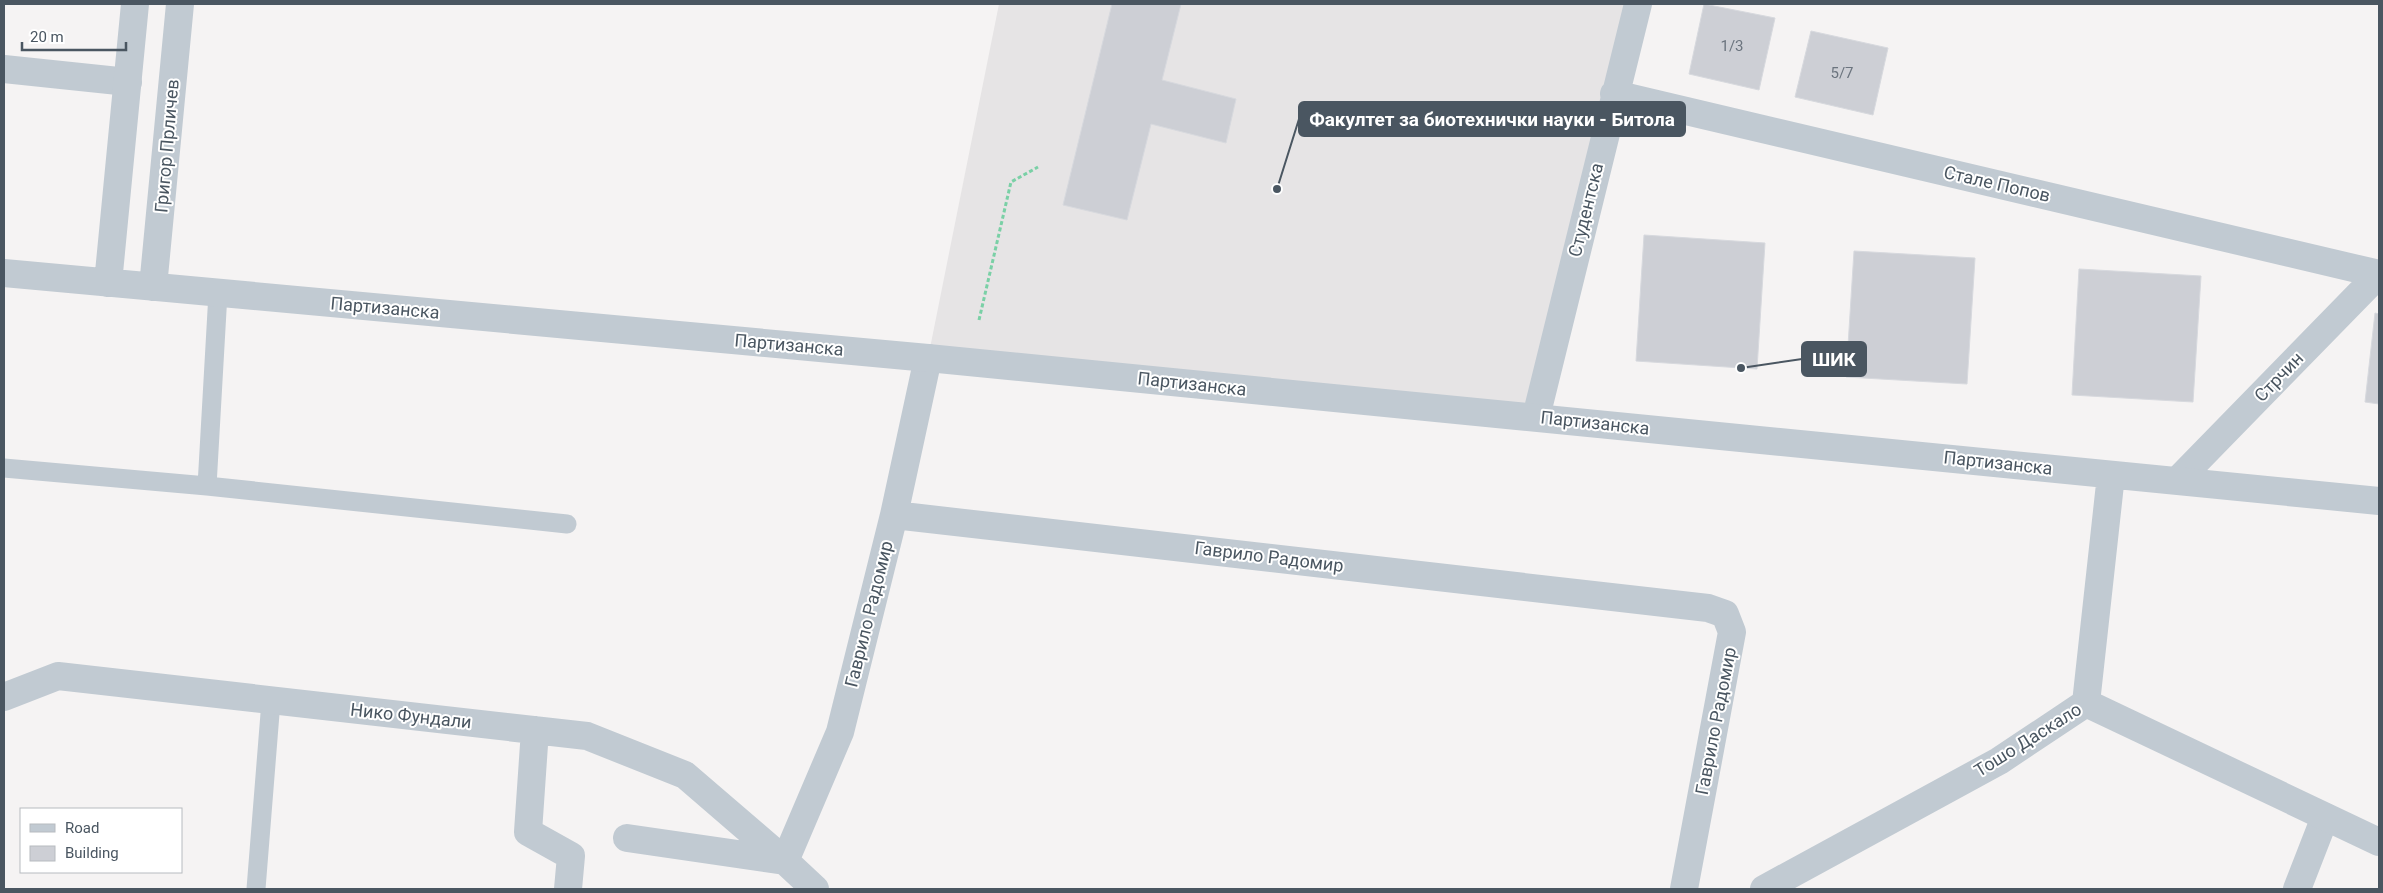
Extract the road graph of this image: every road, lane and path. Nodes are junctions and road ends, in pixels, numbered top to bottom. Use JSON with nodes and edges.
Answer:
{"nodes":[{"id":1,"x":135,"y":4,"type":"edge"},
{"id":2,"x":180,"y":4,"type":"edge"},
{"id":3,"x":1638,"y":4,"type":"edge"},
{"id":4,"x":4,"y":69,"type":"edge"},
{"id":5,"x":128,"y":82,"type":"junction"},
{"id":6,"x":1614,"y":94,"type":"junction"},
{"id":7,"x":1038,"y":166,"type":"dead end"},
{"id":8,"x":4,"y":273,"type":"edge"},
{"id":9,"x":2379,"y":274,"type":"edge"},
{"id":10,"x":108,"y":283,"type":"junction"},
{"id":11,"x":153,"y":287,"type":"junction"},
{"id":12,"x":218,"y":293,"type":"junction"},
{"id":13,"x":979,"y":320,"type":"dead end"},
{"id":14,"x":928,"y":358,"type":"junction"},
{"id":15,"x":1536,"y":418,"type":"junction"},
{"id":16,"x":4,"y":468,"type":"edge"},
{"id":17,"x":2111,"y":475,"type":"junction"},
{"id":18,"x":2178,"y":480,"type":"junction"},
{"id":19,"x":207,"y":486,"type":"junction"},
{"id":20,"x":2379,"y":501,"type":"edge"},
{"id":21,"x":894,"y":514,"type":"junction"},
{"id":22,"x":567,"y":524,"type":"dead end"},
{"id":23,"x":4,"y":697,"type":"edge"},
{"id":24,"x":271,"y":701,"type":"junction"},
{"id":25,"x":2086,"y":703,"type":"junction"},
{"id":26,"x":535,"y":730,"type":"junction"},
{"id":27,"x":2325,"y":817,"type":"junction"},
{"id":28,"x":628,"y":838,"type":"dead end"},
{"id":29,"x":2379,"y":842,"type":"edge"},
{"id":30,"x":785,"y":861,"type":"junction"},
{"id":31,"x":256,"y":889,"type":"edge"},
{"id":32,"x":568,"y":889,"type":"edge"},
{"id":33,"x":815,"y":889,"type":"edge"},
{"id":34,"x":1684,"y":889,"type":"edge"},
{"id":35,"x":1764,"y":889,"type":"edge"},
{"id":36,"x":2297,"y":889,"type":"edge"}],
"edges":[{"from":1,"to":5,"type":"street"},
{"from":2,"to":11,"type":"street","name":"Григор Прличев"},
{"from":3,"to":6,"type":"street","name":"Студентска"},
{"from":4,"to":5,"type":"street"},
{"from":5,"to":10,"type":"street"},
{"from":6,"to":9,"type":"street","name":"Стале Попов"},
{"from":6,"to":15,"type":"street","name":"Студентска"},
{"from":7,"to":13,"type":"path"},
{"from":8,"to":10,"type":"street","name":"Партизанска"},
{"from":9,"to":18,"type":"street","name":"Стрчин"},
{"from":10,"to":11,"type":"street","name":"Партизанска"},
{"from":11,"to":12,"type":"street","name":"Партизанска"},
{"from":12,"to":14,"type":"street","name":"Партизанска"},
{"from":12,"to":19,"type":"lane"},
{"from":14,"to":15,"type":"street","name":"Партизанска"},
{"from":14,"to":21,"type":"street"},
{"from":15,"to":17,"type":"street","name":"Партизанска"},
{"from":16,"to":19,"type":"lane"},
{"from":17,"to":18,"type":"street","name":"Партизанска"},
{"from":17,"to":25,"type":"street"},
{"from":18,"to":20,"type":"street","name":"Партизанска"},
{"from":19,"to":22,"type":"lane"},
{"from":21,"to":30,"type":"street","name":"Гаврило Радомир"},
{"from":21,"to":34,"type":"street","name":"Гаврило Радомир"},
{"from":23,"to":24,"type":"street","name":"Нико Фундали"},
{"from":24,"to":26,"type":"street","name":"Нико Фундали"},
{"from":24,"to":31,"type":"lane"},
{"from":25,"to":27,"type":"street","name":"Тошо Даскало"},
{"from":25,"to":35,"type":"street","name":"Тошо Даскало"},
{"from":26,"to":30,"type":"street","name":"Нико Фундали"},
{"from":26,"to":32,"type":"street"},
{"from":27,"to":29,"type":"street","name":"Тошо Даскало"},
{"from":27,"to":36,"type":"street"},
{"from":28,"to":30,"type":"street"},
{"from":30,"to":33,"type":"street"}]}
